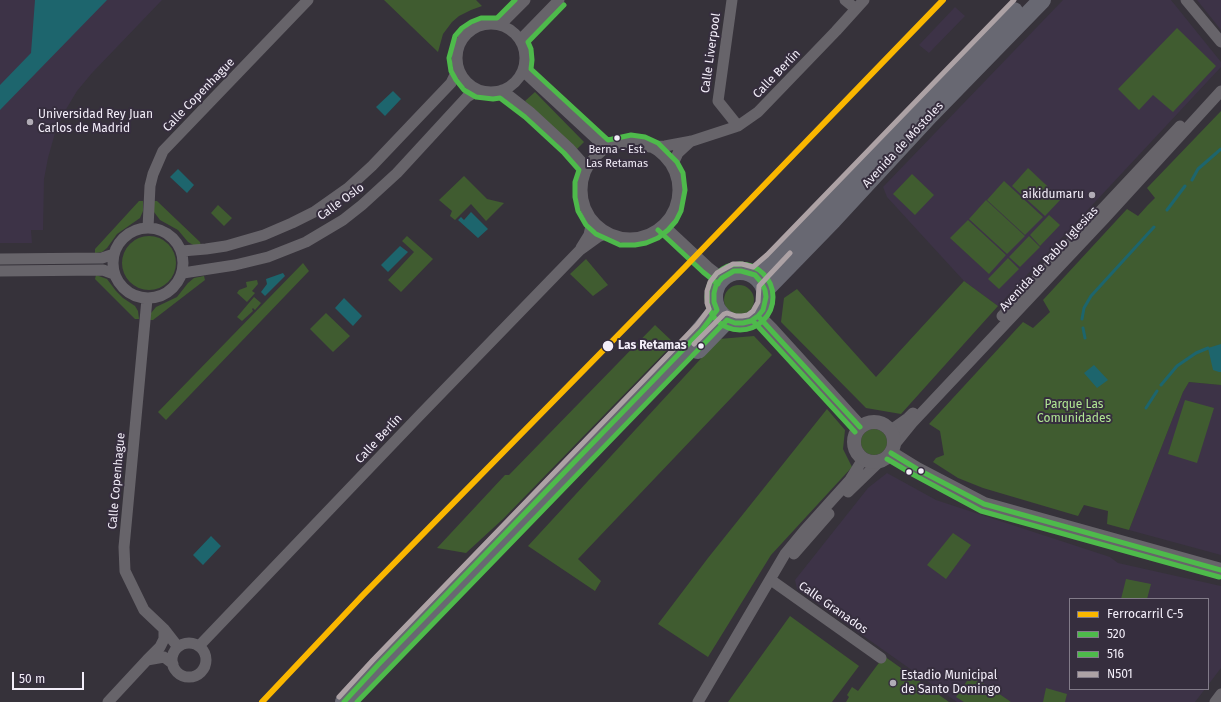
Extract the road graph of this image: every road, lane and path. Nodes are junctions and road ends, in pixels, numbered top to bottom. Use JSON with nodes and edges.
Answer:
{"nodes":[{"id":1,"x":308,"y":0,"type":"edge"},
{"id":2,"x":525,"y":0,"type":"edge"},
{"id":3,"x":559,"y":0,"type":"edge"},
{"id":4,"x":732,"y":0,"type":"edge"},
{"id":5,"x":845,"y":0,"type":"edge"},
{"id":6,"x":864,"y":0,"type":"edge"},
{"id":7,"x":1024,"y":0,"type":"edge"},
{"id":8,"x":1042,"y":0,"type":"edge"},
{"id":9,"x":1186,"y":0,"type":"edge"},
{"id":10,"x":856,"y":9,"type":"junction"},
{"id":11,"x":500,"y":25,"type":"junction"},
{"id":12,"x":520,"y":40,"type":"junction"},
{"id":13,"x":1221,"y":42,"type":"edge"},
{"id":14,"x":458,"y":69,"type":"junction"},
{"id":15,"x":522,"y":71,"type":"junction"},
{"id":16,"x":1221,"y":84,"type":"edge"},
{"id":17,"x":478,"y":90,"type":"junction"},
{"id":18,"x":502,"y":90,"type":"junction"},
{"id":19,"x":1221,"y":91,"type":"edge"},
{"id":20,"x":738,"y":126,"type":"junction"},
{"id":21,"x":692,"y":141,"type":"junction"},
{"id":22,"x":649,"y":147,"type":"junction"},
{"id":23,"x":606,"y":148,"type":"junction"},
{"id":24,"x":672,"y":166,"type":"junction"},
{"id":25,"x":587,"y":168,"type":"junction"},
{"id":26,"x":592,"y":221,"type":"junction"},
{"id":27,"x":663,"y":225,"type":"junction"},
{"id":28,"x":148,"y":228,"type":"junction"},
{"id":29,"x":608,"y":233,"type":"junction"},
{"id":30,"x":580,"y":250,"type":"junction"},
{"id":31,"x":182,"y":251,"type":"junction"},
{"id":32,"x":114,"y":254,"type":"junction"},
{"id":33,"x":0,"y":259,"type":"edge"},
{"id":34,"x":0,"y":271,"type":"edge"},
{"id":35,"x":183,"y":272,"type":"junction"},
{"id":36,"x":114,"y":274,"type":"junction"},
{"id":37,"x":722,"y":278,"type":"junction"},
{"id":38,"x":760,"y":282,"type":"junction"},
{"id":39,"x":147,"y":299,"type":"junction"},
{"id":40,"x":722,"y":315,"type":"junction"},
{"id":41,"x":758,"y":316,"type":"junction"},
{"id":42,"x":860,"y":427,"type":"junction"},
{"id":43,"x":891,"y":430,"type":"junction"},
{"id":44,"x":893,"y":449,"type":"junction"},
{"id":45,"x":863,"y":459,"type":"junction"},
{"id":46,"x":879,"y":462,"type":"junction"},
{"id":47,"x":1221,"y":570,"type":"edge"},
{"id":48,"x":771,"y":580,"type":"junction"},
{"id":49,"x":164,"y":629,"type":"junction"},
{"id":50,"x":199,"y":646,"type":"junction"},
{"id":51,"x":178,"y":647,"type":"junction"},
{"id":52,"x":881,"y":658,"type":"dead end"},
{"id":53,"x":147,"y":660,"type":"junction"},
{"id":54,"x":173,"y":664,"type":"junction"},
{"id":55,"x":1221,"y":694,"type":"edge"},
{"id":56,"x":108,"y":702,"type":"edge"},
{"id":57,"x":344,"y":702,"type":"edge"},
{"id":58,"x":356,"y":702,"type":"edge"},
{"id":59,"x":698,"y":702,"type":"edge"},
{"id":60,"x":1215,"y":702,"type":"edge"}],
"edges":[{"from":1,"to":28,"type":"street","name":"Calle Copenhague"},
{"from":2,"to":11,"type":"street"},
{"from":3,"to":12,"type":"street"},
{"from":4,"to":20,"type":"street","name":"Calle Liverpool"},
{"from":5,"to":10,"type":"street"},
{"from":6,"to":10,"type":"street","name":"Calle Berlín"},
{"from":7,"to":38,"type":"main road","name":"Avenida de Móstoles"},
{"from":8,"to":38,"type":"main road","name":"Avenida de Móstoles"},
{"from":9,"to":13,"type":"street"},
{"from":10,"to":20,"type":"street","name":"Calle Berlín"},
{"from":11,"to":12,"type":"street"},
{"from":11,"to":14,"type":"street"},
{"from":12,"to":15,"type":"street"},
{"from":14,"to":17,"type":"street"},
{"from":14,"to":31,"type":"street","name":"Calle Oslo"},
{"from":15,"to":18,"type":"street"},
{"from":15,"to":23,"type":"street"},
{"from":16,"to":43,"type":"street","name":"Avenida de Pablo Iglesias"},
{"from":17,"to":18,"type":"street"},
{"from":17,"to":35,"type":"street","name":"Calle Oslo"},
{"from":18,"to":25,"type":"street"},
{"from":19,"to":44,"type":"street","name":"Avenida de Pablo Iglesias"},
{"from":20,"to":21,"type":"street","name":"Calle Berlín"},
{"from":21,"to":22,"type":"street","name":"Calle Berlín"},
{"from":21,"to":24,"type":"street","name":"Calle Berlín"},
{"from":22,"to":23,"type":"street"},
{"from":22,"to":24,"type":"street"},
{"from":23,"to":25,"type":"street"},
{"from":24,"to":27,"type":"street"},
{"from":25,"to":26,"type":"street"},
{"from":26,"to":29,"type":"street"},
{"from":26,"to":30,"type":"street","name":"Calle Berlín"},
{"from":27,"to":29,"type":"street"},
{"from":27,"to":37,"type":"street"},
{"from":28,"to":31,"type":"street"},
{"from":28,"to":32,"type":"street"},
{"from":29,"to":30,"type":"street","name":"Calle Berlín"},
{"from":30,"to":50,"type":"street","name":"Calle Berlín"},
{"from":31,"to":35,"type":"street"},
{"from":32,"to":33,"type":"street"},
{"from":32,"to":36,"type":"street"},
{"from":34,"to":36,"type":"street"},
{"from":35,"to":39,"type":"street"},
{"from":36,"to":39,"type":"street"},
{"from":37,"to":38,"type":"main road"},
{"from":37,"to":40,"type":"main road"},
{"from":38,"to":41,"type":"main road"},
{"from":39,"to":49,"type":"street","name":"Calle Copenhague"},
{"from":40,"to":41,"type":"main road"},
{"from":40,"to":57,"type":"main road"},
{"from":40,"to":58,"type":"main road"},
{"from":41,"to":42,"type":"street"},
{"from":42,"to":43,"type":"street"},
{"from":42,"to":45,"type":"street"},
{"from":43,"to":44,"type":"street"},
{"from":44,"to":46,"type":"street"},
{"from":44,"to":47,"type":"street"},
{"from":45,"to":46,"type":"street"},
{"from":45,"to":48,"type":"street"},
{"from":46,"to":48,"type":"street"},
{"from":48,"to":52,"type":"street","name":"Calle Granados"},
{"from":48,"to":59,"type":"street"},
{"from":49,"to":51,"type":"street","name":"Calle Copenhague"},
{"from":49,"to":53,"type":"street"},
{"from":50,"to":51,"type":"street"},
{"from":50,"to":54,"type":"street"},
{"from":51,"to":54,"type":"street"},
{"from":53,"to":54,"type":"street"},
{"from":53,"to":56,"type":"street"},
{"from":55,"to":60,"type":"street"}]}
